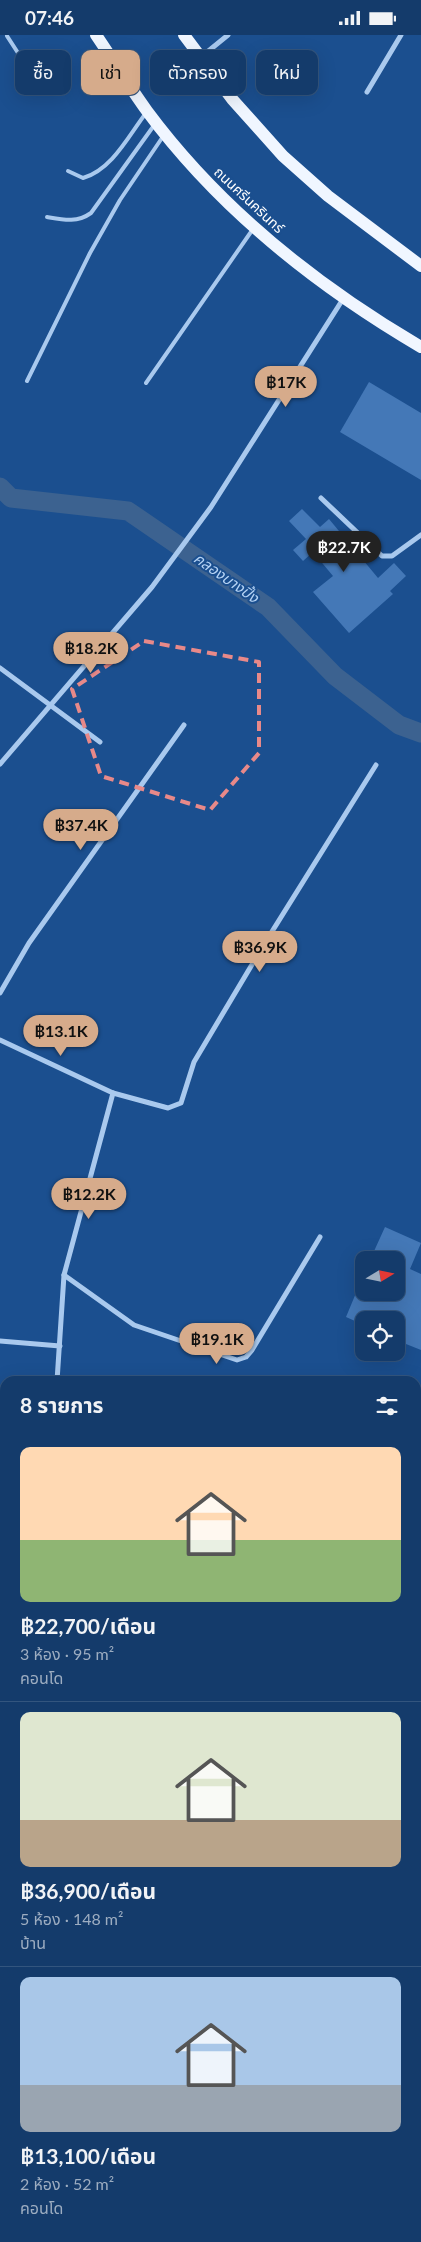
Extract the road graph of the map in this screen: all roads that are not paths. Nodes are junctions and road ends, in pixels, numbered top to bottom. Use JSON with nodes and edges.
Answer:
{"nodes":[{"id":1,"x":7,"y":35,"type":"edge"},
{"id":2,"x":96,"y":35,"type":"edge"},
{"id":3,"x":184,"y":35,"type":"edge"},
{"id":4,"x":228,"y":35,"type":"edge"},
{"id":5,"x":400,"y":35,"type":"edge"},
{"id":6,"x":17,"y":50,"type":"edge"},
{"id":7,"x":195,"y":50,"type":"edge"},
{"id":8,"x":209,"y":50,"type":"edge"},
{"id":9,"x":367,"y":93,"type":"dead end"},
{"id":10,"x":229,"y":95,"type":"edge"},
{"id":11,"x":147,"y":111,"type":"junction"},
{"id":12,"x":157,"y":123,"type":"junction"},
{"id":13,"x":165,"y":133,"type":"junction"},
{"id":14,"x":68,"y":171,"type":"dead end"},
{"id":15,"x":47,"y":217,"type":"dead end"},
{"id":16,"x":254,"y":227,"type":"junction"},
{"id":17,"x":421,"y":265,"type":"edge"},
{"id":18,"x":343,"y":299,"type":"junction"},
{"id":19,"x":421,"y":347,"type":"edge"},
{"id":20,"x":27,"y":381,"type":"dead end"},
{"id":21,"x":146,"y":383,"type":"dead end"},
{"id":22,"x":321,"y":498,"type":"dead end"},
{"id":23,"x":421,"y":535,"type":"edge"},
{"id":24,"x":0,"y":668,"type":"edge"},
{"id":25,"x":51,"y":706,"type":"junction"},
{"id":26,"x":184,"y":725,"type":"dead end"},
{"id":27,"x":100,"y":742,"type":"dead end"},
{"id":28,"x":0,"y":764,"type":"edge"},
{"id":29,"x":376,"y":765,"type":"dead end"},
{"id":30,"x":0,"y":993,"type":"edge"},
{"id":31,"x":0,"y":1040,"type":"edge"},
{"id":32,"x":113,"y":1093,"type":"junction"},
{"id":33,"x":320,"y":1237,"type":"dead end"},
{"id":34,"x":64,"y":1275,"type":"junction"},
{"id":35,"x":0,"y":1341,"type":"edge"},
{"id":36,"x":60,"y":1346,"type":"junction"},
{"id":37,"x":57,"y":1376,"type":"edge"}],
"edges":[{"from":1,"to":6,"type":"lane"},
{"from":2,"to":11,"type":"main road","name":"ถนนศรีนครินทร์"},
{"from":3,"to":7,"type":"main road"},
{"from":4,"to":8,"type":"street"},
{"from":5,"to":9,"type":"street"},
{"from":10,"to":17,"type":"main road"},
{"from":11,"to":12,"type":"main road","name":"ถนนศรีนครินทร์"},
{"from":11,"to":14,"type":"lane"},
{"from":12,"to":13,"type":"main road","name":"ถนนศรีนครินทร์"},
{"from":12,"to":15,"type":"lane"},
{"from":13,"to":16,"type":"main road","name":"ถนนศรีนครินทร์"},
{"from":13,"to":20,"type":"lane"},
{"from":16,"to":18,"type":"main road","name":"ถนนศรีนครินทร์"},
{"from":16,"to":21,"type":"lane"},
{"from":18,"to":19,"type":"main road","name":"ถนนศรีนครินทร์"},
{"from":18,"to":25,"type":"street"},
{"from":22,"to":23,"type":"street"},
{"from":24,"to":25,"type":"street"},
{"from":25,"to":27,"type":"street"},
{"from":25,"to":28,"type":"street"},
{"from":26,"to":30,"type":"street"},
{"from":29,"to":32,"type":"street"},
{"from":31,"to":32,"type":"street"},
{"from":32,"to":34,"type":"street"},
{"from":33,"to":34,"type":"street"},
{"from":34,"to":36,"type":"street"},
{"from":35,"to":36,"type":"street"},
{"from":36,"to":37,"type":"street"}]}
